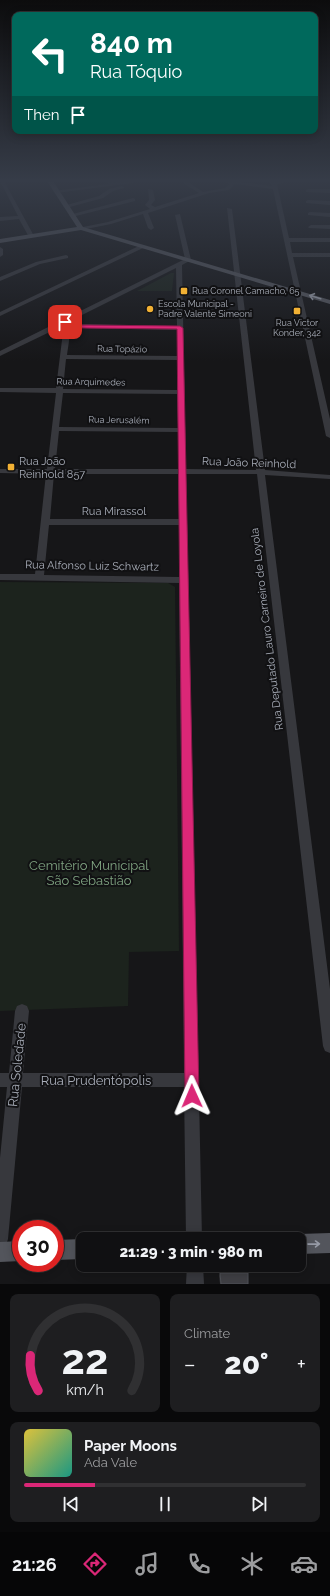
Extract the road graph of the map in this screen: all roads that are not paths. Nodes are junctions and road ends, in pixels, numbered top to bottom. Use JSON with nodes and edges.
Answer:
{"nodes":[{"id":1,"x":287,"y":240,"type":"edge"},
{"id":2,"x":122,"y":241,"type":"edge"},
{"id":3,"x":181,"y":241,"type":"edge"},
{"id":4,"x":232,"y":241,"type":"edge"},
{"id":5,"x":141,"y":247,"type":"junction"},
{"id":6,"x":0,"y":249,"type":"edge"},
{"id":7,"x":290,"y":255,"type":"junction"},
{"id":8,"x":330,"y":255,"type":"edge"},
{"id":9,"x":0,"y":256,"type":"edge"},
{"id":10,"x":66,"y":257,"type":"dead end"},
{"id":11,"x":184,"y":263,"type":"junction"},
{"id":12,"x":236,"y":274,"type":"junction"},
{"id":13,"x":0,"y":279,"type":"edge"},
{"id":14,"x":299,"y":293,"type":"junction"},
{"id":15,"x":330,"y":302,"type":"edge"},
{"id":16,"x":0,"y":314,"type":"edge"},
{"id":17,"x":62,"y":323,"type":"junction"},
{"id":18,"x":180,"y":328,"type":"junction"},
{"id":19,"x":0,"y":354,"type":"edge"},
{"id":20,"x":63,"y":357,"type":"junction"},
{"id":21,"x":180,"y":358,"type":"junction"},
{"id":22,"x":0,"y":390,"type":"edge"},
{"id":23,"x":60,"y":390,"type":"junction"},
{"id":24,"x":181,"y":392,"type":"junction"},
{"id":25,"x":55,"y":429,"type":"junction"},
{"id":26,"x":182,"y":430,"type":"junction"},
{"id":27,"x":330,"y":436,"type":"edge"},
{"id":28,"x":0,"y":471,"type":"edge"},
{"id":29,"x":50,"y":471,"type":"junction"},
{"id":30,"x":182,"y":472,"type":"junction"},
{"id":31,"x":261,"y":472,"type":"junction"},
{"id":32,"x":330,"y":477,"type":"edge"},
{"id":33,"x":45,"y":522,"type":"junction"},
{"id":34,"x":183,"y":522,"type":"junction"},
{"id":35,"x":0,"y":577,"type":"edge"},
{"id":36,"x":39,"y":577,"type":"junction"},
{"id":37,"x":184,"y":580,"type":"junction"},
{"id":38,"x":22,"y":1011,"type":"dead end"},
{"id":39,"x":330,"y":1046,"type":"edge"},
{"id":40,"x":8,"y":1080,"type":"edge"},
{"id":41,"x":192,"y":1080,"type":"junction"},
{"id":42,"x":194,"y":1232,"type":"edge"},
{"id":43,"x":0,"y":1239,"type":"edge"},
{"id":44,"x":330,"y":1243,"type":"edge"},
{"id":45,"x":306,"y":1244,"type":"edge"},
{"id":46,"x":64,"y":1250,"type":"edge"},
{"id":47,"x":76,"y":1250,"type":"edge"},
{"id":48,"x":12,"y":1251,"type":"edge"},
{"id":49,"x":0,"y":1252,"type":"edge"},
{"id":50,"x":195,"y":1272,"type":"edge"},
{"id":51,"x":195,"y":1284,"type":"edge"}],
"edges":[{"from":1,"to":7,"type":"street"},
{"from":2,"to":5,"type":"main road"},
{"from":3,"to":11,"type":"street"},
{"from":4,"to":12,"type":"street","name":"Rua Deputado Lauro Carneiro de Loyola"},
{"from":5,"to":11,"type":"main road"},
{"from":5,"to":16,"type":"street"},
{"from":6,"to":9,"type":"street"},
{"from":7,"to":8,"type":"street"},
{"from":7,"to":14,"type":"street"},
{"from":10,"to":13,"type":"street"},
{"from":11,"to":12,"type":"main road"},
{"from":11,"to":17,"type":"street"},
{"from":11,"to":18,"type":"street"},
{"from":12,"to":14,"type":"main road"},
{"from":12,"to":31,"type":"street","name":"Rua Deputado Lauro Carneiro de Loyola"},
{"from":15,"to":14,"type":"main road","one_way":true},
{"from":14,"to":27,"type":"street"},
{"from":17,"to":18,"type":"street"},
{"from":17,"to":19,"type":"street"},
{"from":17,"to":20,"type":"street"},
{"from":18,"to":21,"type":"street"},
{"from":20,"to":21,"type":"street","name":"Rua Topázio"},
{"from":20,"to":23,"type":"street"},
{"from":21,"to":24,"type":"street"},
{"from":22,"to":23,"type":"street","name":"Rua Arquimedes"},
{"from":23,"to":24,"type":"street","name":"Rua Arquimedes"},
{"from":23,"to":25,"type":"street"},
{"from":24,"to":26,"type":"street"},
{"from":25,"to":26,"type":"street","name":"Rua Jerusalém"},
{"from":25,"to":29,"type":"street"},
{"from":26,"to":30,"type":"street"},
{"from":28,"to":29,"type":"street","name":"Rua João Reinhold"},
{"from":29,"to":30,"type":"street","name":"Rua João Reinhold"},
{"from":29,"to":33,"type":"street"},
{"from":30,"to":31,"type":"street","name":"Rua João Reinhold"},
{"from":30,"to":34,"type":"street"},
{"from":31,"to":32,"type":"street","name":"Rua João Reinhold"},
{"from":31,"to":39,"type":"street","name":"Rua Deputado Lauro Carneiro de Loyola"},
{"from":33,"to":34,"type":"street","name":"Rua Mirassol"},
{"from":33,"to":36,"type":"street"},
{"from":34,"to":37,"type":"street"},
{"from":35,"to":36,"type":"street","name":"Rua Alfonso Luiz Schwartz"},
{"from":36,"to":37,"type":"street","name":"Rua Alfonso Luiz Schwartz"},
{"from":37,"to":41,"type":"street"},
{"from":38,"to":40,"type":"street","name":"Rua Soledade"},
{"from":40,"to":41,"type":"street","name":"Rua Prudentópolis"},
{"from":40,"to":43,"type":"street","name":"Rua Soledade"},
{"from":41,"to":42,"type":"street"},
{"from":45,"to":44,"type":"main road","one_way":true},
{"from":46,"to":47,"type":"main road"},
{"from":48,"to":49,"type":"main road"},
{"from":50,"to":51,"type":"street"}]}
